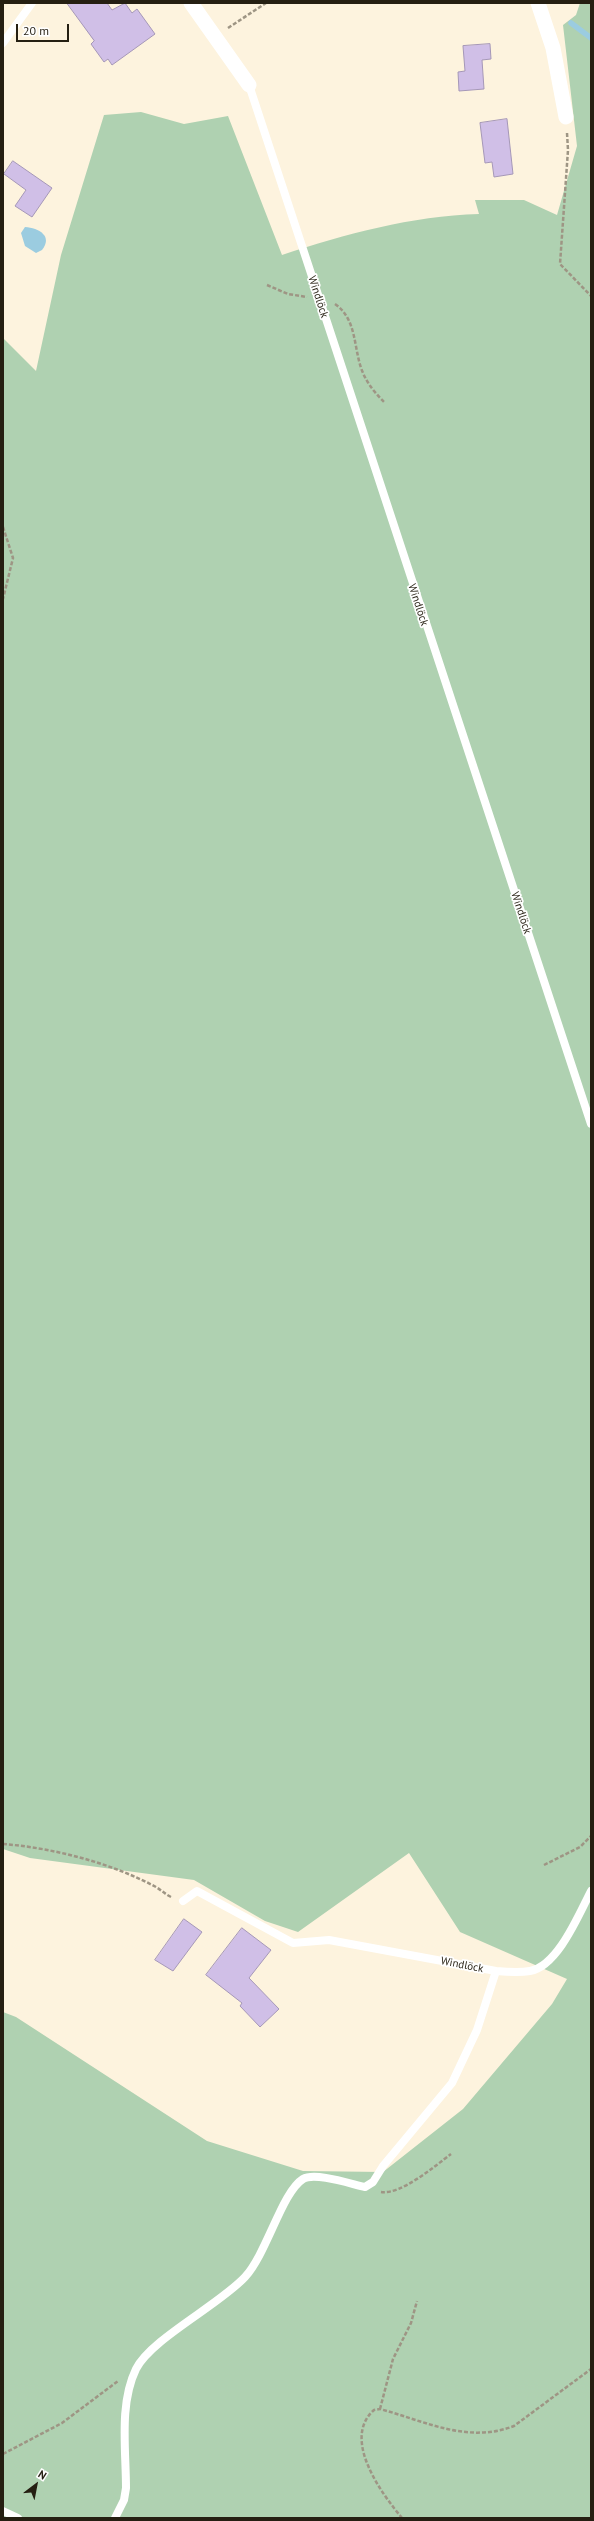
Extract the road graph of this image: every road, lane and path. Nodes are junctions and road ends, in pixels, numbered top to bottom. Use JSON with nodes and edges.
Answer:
{"nodes":[{"id":1,"x":32,"y":3,"type":"edge"},
{"id":2,"x":191,"y":3,"type":"edge"},
{"id":3,"x":266,"y":3,"type":"edge"},
{"id":4,"x":538,"y":3,"type":"edge"},
{"id":5,"x":214,"y":37,"type":"junction"},
{"id":6,"x":3,"y":43,"type":"edge"},
{"id":7,"x":249,"y":85,"type":"joint"},
{"id":8,"x":566,"y":117,"type":"joint"},
{"id":9,"x":591,"y":296,"type":"edge"},
{"id":10,"x":3,"y":527,"type":"edge"},
{"id":11,"x":3,"y":599,"type":"edge"},
{"id":12,"x":591,"y":1124,"type":"edge"},
{"id":13,"x":591,"y":1836,"type":"edge"},
{"id":14,"x":3,"y":1844,"type":"edge"},
{"id":15,"x":544,"y":1865,"type":"dead end"},
{"id":16,"x":591,"y":1891,"type":"edge"},
{"id":17,"x":168,"y":1896,"type":"dead end"},
{"id":18,"x":183,"y":1901,"type":"dead end"},
{"id":19,"x":496,"y":1972,"type":"junction"},
{"id":20,"x":451,"y":2154,"type":"dead end"},
{"id":21,"x":365,"y":2187,"type":"junction"},
{"id":22,"x":417,"y":2301,"type":"dead end"},
{"id":23,"x":137,"y":2367,"type":"junction"},
{"id":24,"x":591,"y":2369,"type":"edge"},
{"id":25,"x":380,"y":2409,"type":"junction"},
{"id":26,"x":3,"y":2454,"type":"edge"},
{"id":27,"x":3,"y":2511,"type":"edge"},
{"id":28,"x":18,"y":2518,"type":"edge"},
{"id":29,"x":115,"y":2518,"type":"edge"},
{"id":30,"x":402,"y":2518,"type":"edge"}],
"edges":[{"from":1,"to":6,"type":"lane"},
{"from":2,"to":5,"type":"street"},
{"from":3,"to":5,"type":"path"},
{"from":4,"to":8,"type":"street"},
{"from":5,"to":7,"type":"street"},
{"from":7,"to":12,"type":"lane","name":"Windlöck"},
{"from":8,"to":9,"type":"path"},
{"from":10,"to":11,"type":"path"},
{"from":13,"to":15,"type":"path"},
{"from":14,"to":17,"type":"path"},
{"from":16,"to":19,"type":"lane","name":"Windlöck"},
{"from":18,"to":19,"type":"lane","name":"Windlöck"},
{"from":19,"to":21,"type":"lane"},
{"from":20,"to":21,"type":"path"},
{"from":21,"to":23,"type":"lane"},
{"from":22,"to":25,"type":"path"},
{"from":23,"to":26,"type":"path"},
{"from":23,"to":29,"type":"lane"},
{"from":24,"to":25,"type":"path"},
{"from":25,"to":30,"type":"path"},
{"from":27,"to":28,"type":"lane"}]}
